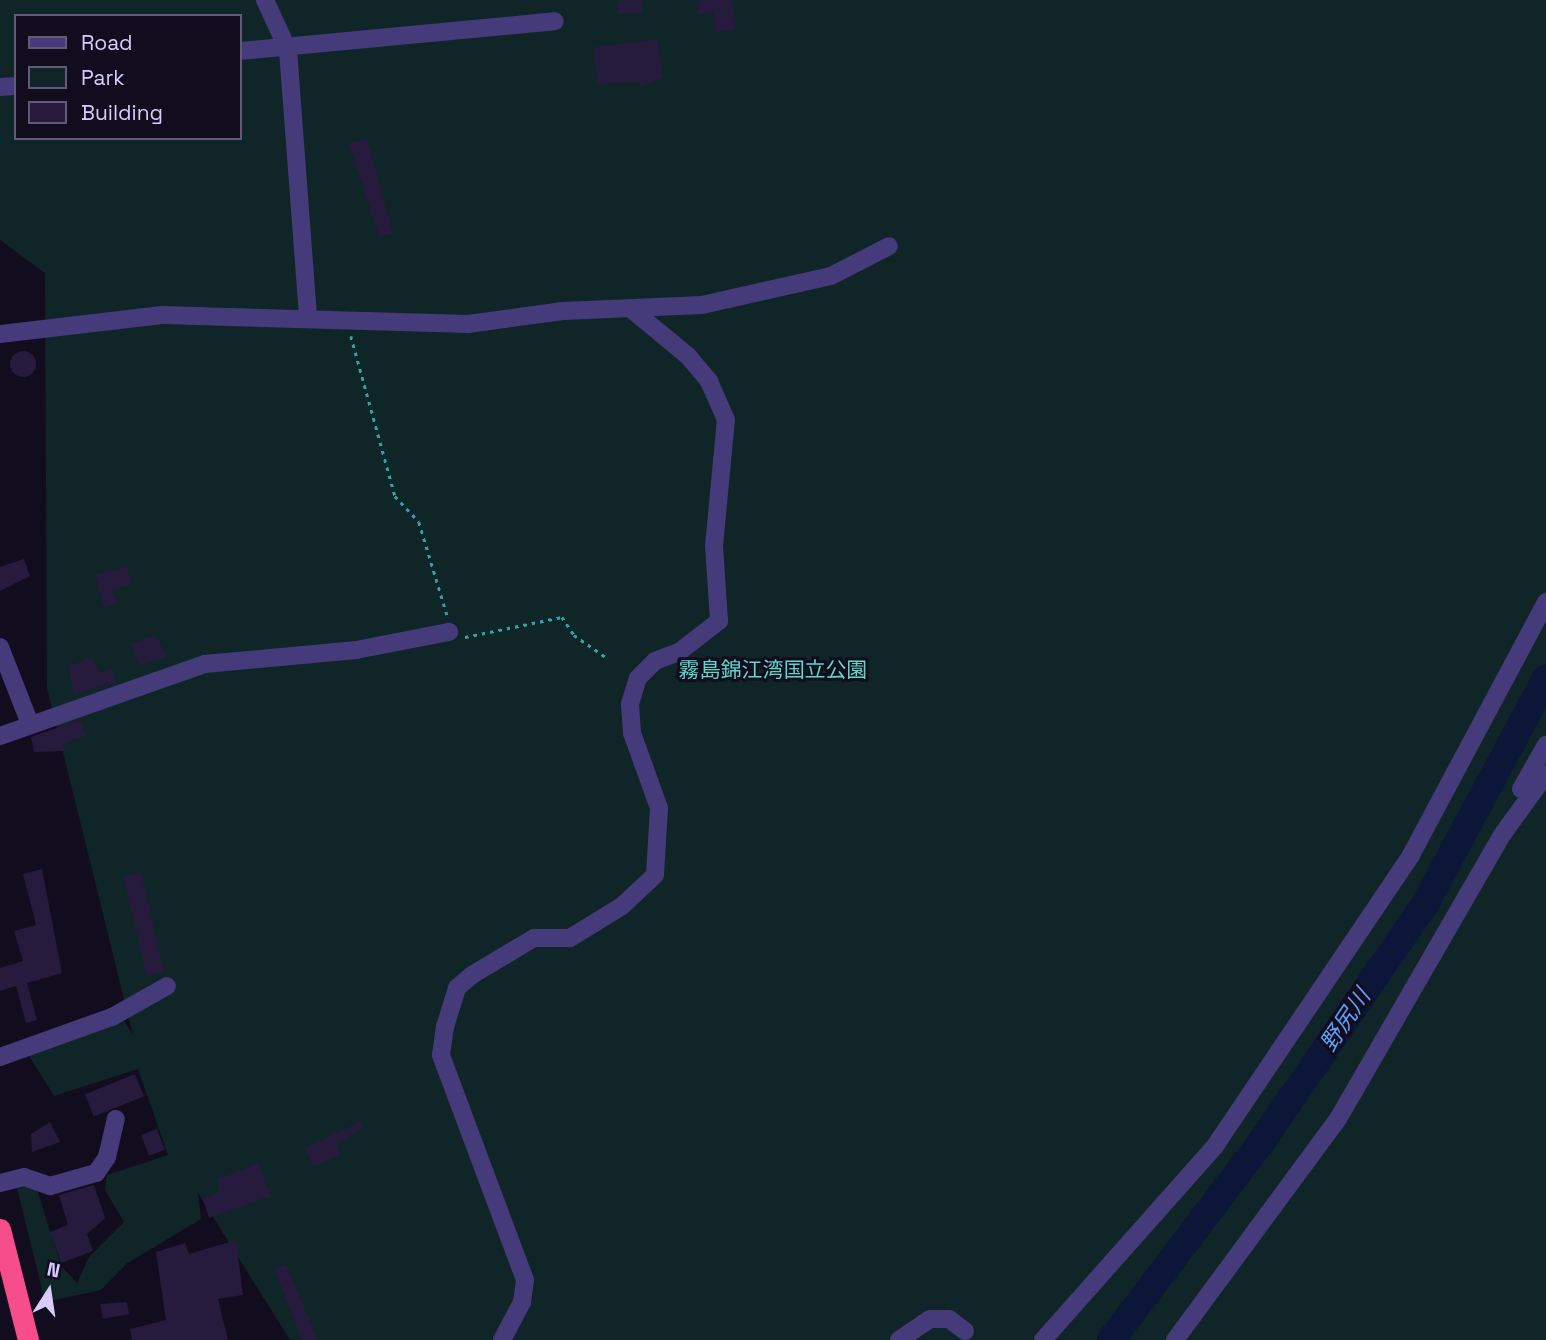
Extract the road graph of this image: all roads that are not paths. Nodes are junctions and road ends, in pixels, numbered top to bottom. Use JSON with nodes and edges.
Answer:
{"nodes":[{"id":1,"x":265,"y":0,"type":"edge"},
{"id":2,"x":555,"y":21,"type":"dead end"},
{"id":3,"x":288,"y":50,"type":"junction"},
{"id":4,"x":242,"y":51,"type":"edge"},
{"id":5,"x":889,"y":246,"type":"dead end"},
{"id":6,"x":631,"y":309,"type":"junction"},
{"id":7,"x":308,"y":315,"type":"junction"},
{"id":8,"x":0,"y":334,"type":"edge"},
{"id":9,"x":1546,"y":602,"type":"edge"},
{"id":10,"x":449,"y":632,"type":"road end"},
{"id":11,"x":0,"y":648,"type":"edge"},
{"id":12,"x":30,"y":724,"type":"junction"},
{"id":13,"x":0,"y":736,"type":"edge"},
{"id":14,"x":1546,"y":746,"type":"edge"},
{"id":15,"x":1546,"y":774,"type":"edge"},
{"id":16,"x":1521,"y":789,"type":"dead end"},
{"id":17,"x":167,"y":986,"type":"dead end"},
{"id":18,"x":0,"y":1057,"type":"edge"},
{"id":19,"x":116,"y":1119,"type":"dead end"},
{"id":20,"x":0,"y":1183,"type":"edge"},
{"id":21,"x":0,"y":1229,"type":"edge"},
{"id":22,"x":965,"y":1331,"type":"dead end"},
{"id":23,"x":28,"y":1340,"type":"edge"},
{"id":24,"x":502,"y":1340,"type":"edge"},
{"id":25,"x":899,"y":1340,"type":"edge"},
{"id":26,"x":1043,"y":1340,"type":"edge"},
{"id":27,"x":1175,"y":1340,"type":"edge"}],
"edges":[{"from":1,"to":3,"type":"lane"},
{"from":2,"to":3,"type":"lane"},
{"from":3,"to":4,"type":"lane"},
{"from":3,"to":7,"type":"lane"},
{"from":5,"to":6,"type":"lane"},
{"from":6,"to":7,"type":"lane"},
{"from":6,"to":24,"type":"lane"},
{"from":7,"to":8,"type":"lane"},
{"from":9,"to":26,"type":"lane"},
{"from":10,"to":12,"type":"lane"},
{"from":11,"to":12,"type":"lane"},
{"from":12,"to":13,"type":"lane"},
{"from":14,"to":16,"type":"lane"},
{"from":15,"to":27,"type":"lane"},
{"from":17,"to":18,"type":"lane"},
{"from":19,"to":20,"type":"lane"},
{"from":21,"to":23,"type":"highway"},
{"from":22,"to":25,"type":"lane"}]}
